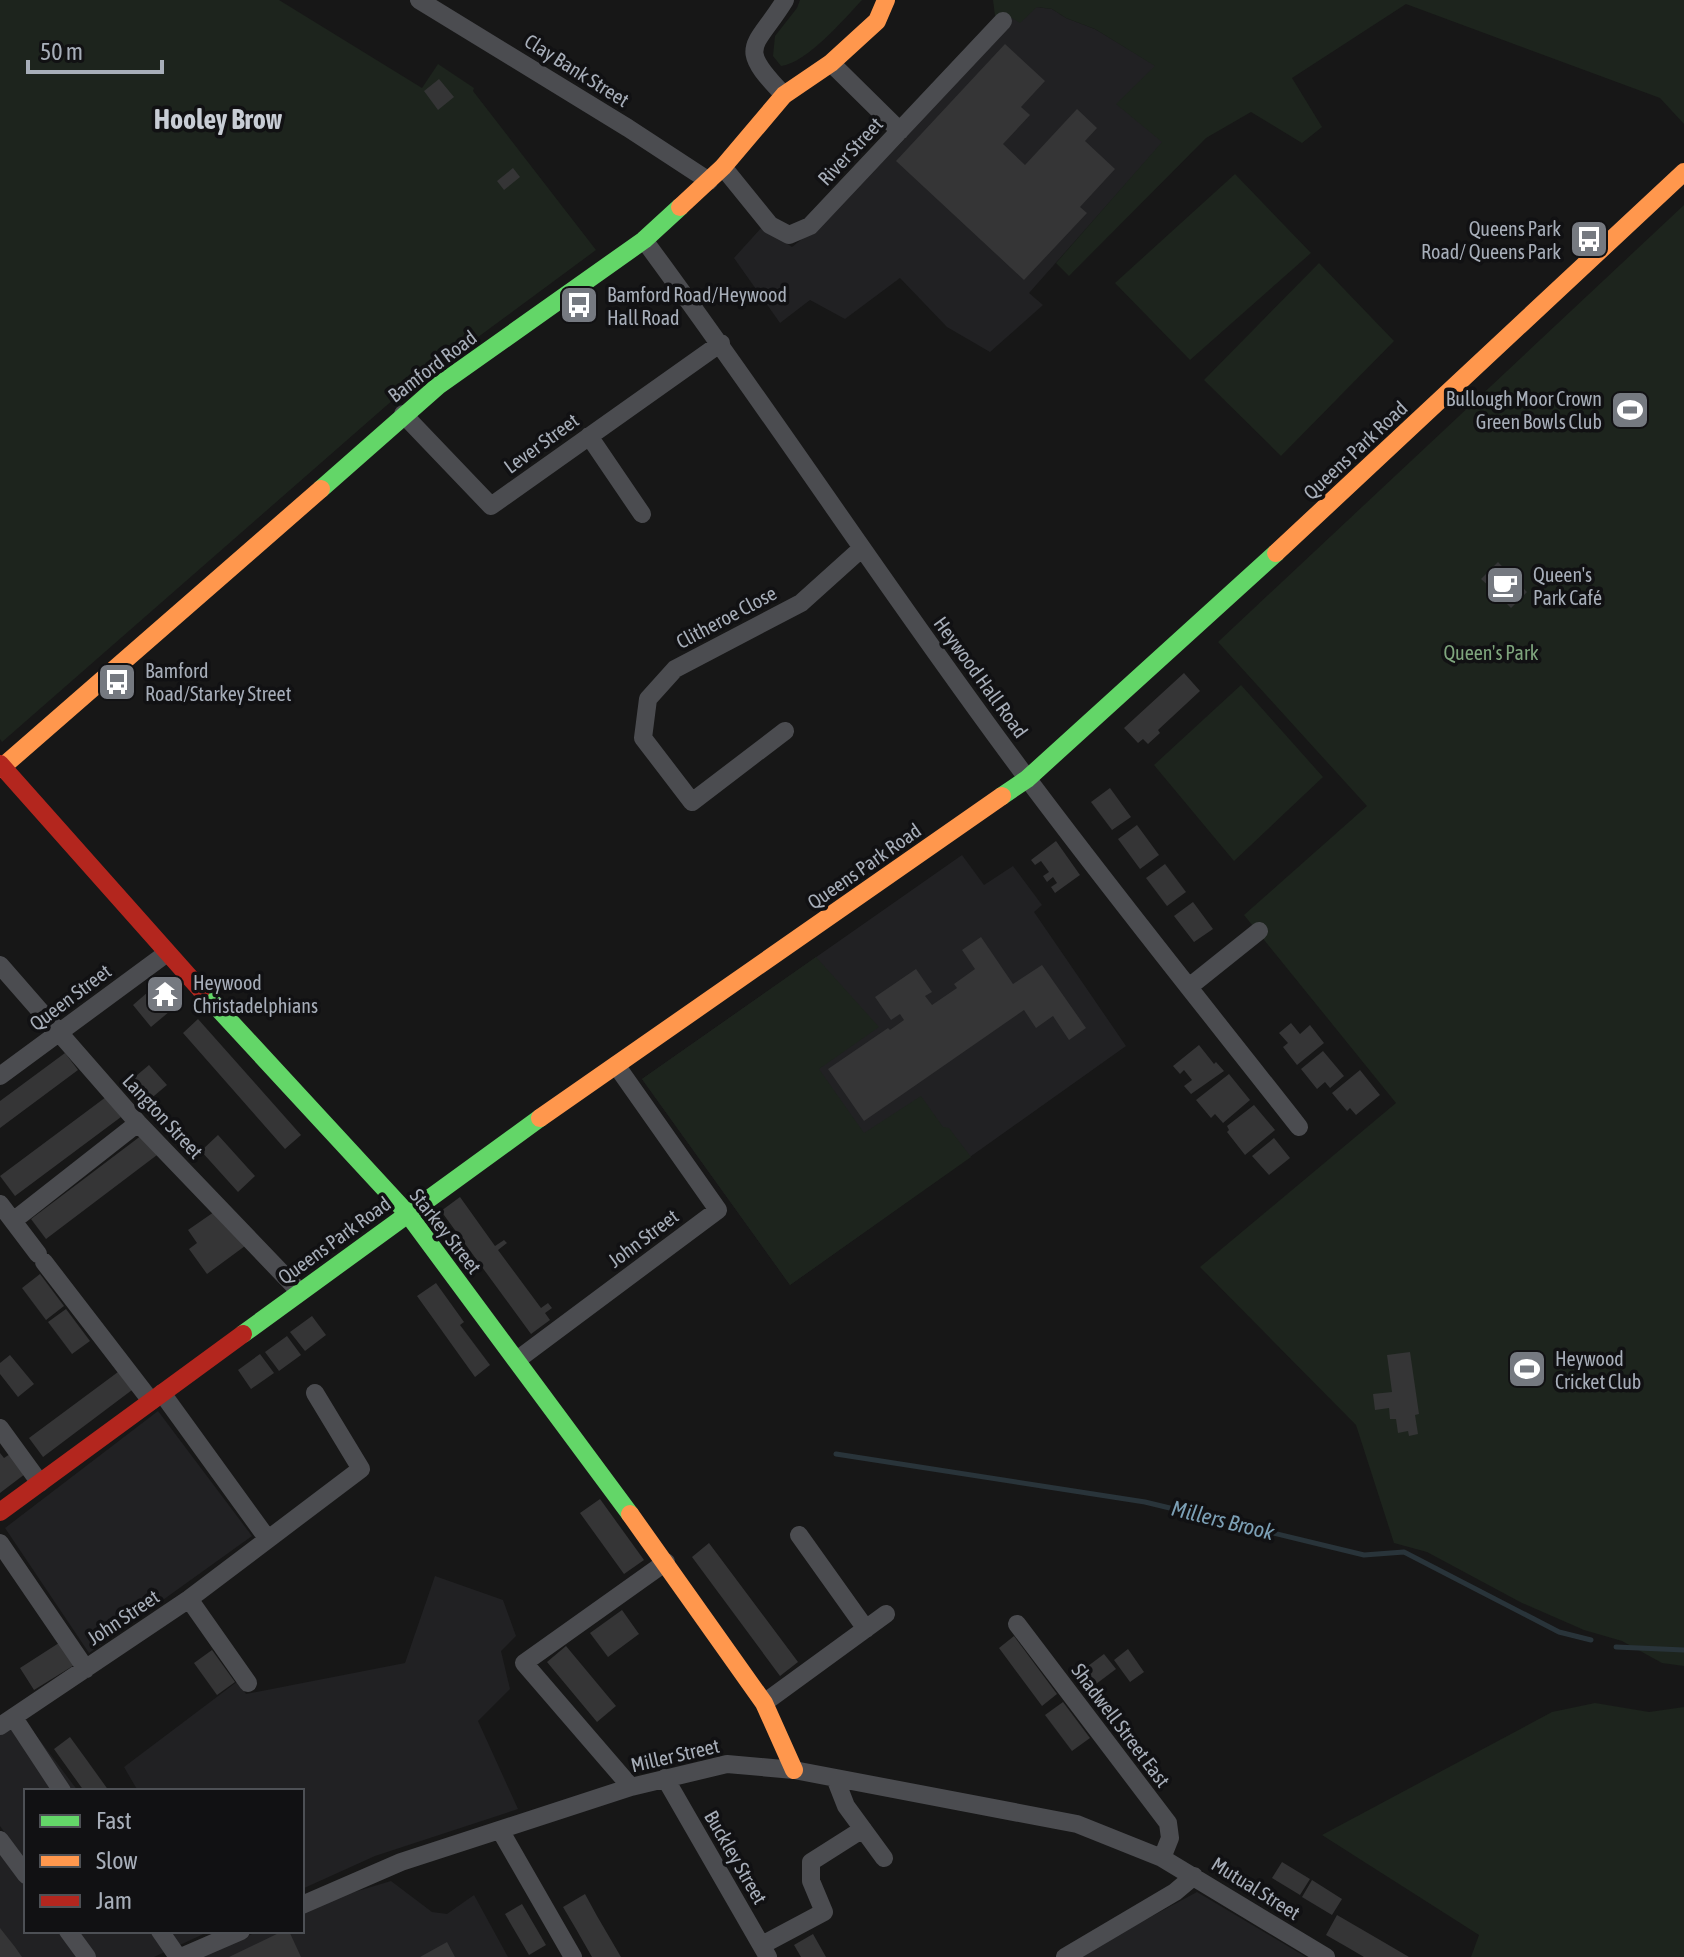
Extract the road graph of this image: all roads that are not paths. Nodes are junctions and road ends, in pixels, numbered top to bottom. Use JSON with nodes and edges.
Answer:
{"nodes":[{"id":1,"x":419,"y":0,"type":"edge"},
{"id":2,"x":785,"y":0,"type":"edge"},
{"id":3,"x":886,"y":0,"type":"edge"},
{"id":4,"x":1003,"y":21,"type":"dead end"},
{"id":5,"x":831,"y":63,"type":"junction"},
{"id":6,"x":784,"y":95,"type":"junction"},
{"id":7,"x":900,"y":131,"type":"junction"},
{"id":8,"x":723,"y":167,"type":"junction"},
{"id":9,"x":1684,"y":172,"type":"edge"},
{"id":10,"x":709,"y":181,"type":"junction"},
{"id":11,"x":644,"y":240,"type":"junction"},
{"id":12,"x":721,"y":343,"type":"junction"},
{"id":13,"x":403,"y":414,"type":"junction"},
{"id":14,"x":589,"y":436,"type":"junction"},
{"id":15,"x":642,"y":514,"type":"dead end"},
{"id":16,"x":861,"y":549,"type":"junction"},
{"id":17,"x":785,"y":731,"type":"dead end"},
{"id":18,"x":1,"y":767,"type":"edge"},
{"id":19,"x":1027,"y":779,"type":"junction"},
{"id":20,"x":1259,"y":931,"type":"dead end"},
{"id":21,"x":167,"y":953,"type":"junction"},
{"id":22,"x":0,"y":965,"type":"edge"},
{"id":23,"x":1189,"y":987,"type":"junction"},
{"id":24,"x":59,"y":1033,"type":"junction"},
{"id":25,"x":616,"y":1065,"type":"junction"},
{"id":26,"x":0,"y":1076,"type":"edge"},
{"id":27,"x":138,"y":1123,"type":"junction"},
{"id":28,"x":1299,"y":1127,"type":"dead end"},
{"id":29,"x":0,"y":1204,"type":"edge"},
{"id":30,"x":407,"y":1213,"type":"junction"},
{"id":31,"x":13,"y":1221,"type":"junction"},
{"id":32,"x":300,"y":1292,"type":"junction"},
{"id":33,"x":517,"y":1360,"type":"junction"},
{"id":34,"x":315,"y":1393,"type":"dead end"},
{"id":35,"x":157,"y":1397,"type":"junction"},
{"id":36,"x":0,"y":1428,"type":"edge"},
{"id":37,"x":40,"y":1483,"type":"junction"},
{"id":38,"x":0,"y":1512,"type":"edge"},
{"id":39,"x":799,"y":1535,"type":"dead end"},
{"id":40,"x":267,"y":1538,"type":"junction"},
{"id":41,"x":0,"y":1543,"type":"edge"},
{"id":42,"x":666,"y":1562,"type":"junction"},
{"id":43,"x":189,"y":1599,"type":"junction"},
{"id":44,"x":886,"y":1614,"type":"dead end"},
{"id":45,"x":1017,"y":1624,"type":"dead end"},
{"id":46,"x":866,"y":1629,"type":"junction"},
{"id":47,"x":86,"y":1669,"type":"junction"},
{"id":48,"x":248,"y":1683,"type":"dead end"},
{"id":49,"x":764,"y":1703,"type":"junction"},
{"id":50,"x":7,"y":1722,"type":"edge"},
{"id":51,"x":794,"y":1770,"type":"junction"},
{"id":52,"x":665,"y":1778,"type":"junction"},
{"id":53,"x":835,"y":1778,"type":"junction"},
{"id":54,"x":631,"y":1787,"type":"junction"},
{"id":55,"x":60,"y":1789,"type":"edge"},
{"id":56,"x":863,"y":1829,"type":"junction"},
{"id":57,"x":500,"y":1830,"type":"junction"},
{"id":58,"x":0,"y":1840,"type":"edge"},
{"id":59,"x":884,"y":1858,"type":"dead end"},
{"id":60,"x":1162,"y":1858,"type":"junction"},
{"id":61,"x":24,"y":1872,"type":"edge"},
{"id":62,"x":1194,"y":1876,"type":"junction"},
{"id":63,"x":304,"y":1904,"type":"edge"},
{"id":64,"x":69,"y":1933,"type":"edge"},
{"id":65,"x":162,"y":1933,"type":"edge"},
{"id":66,"x":236,"y":1933,"type":"edge"},
{"id":67,"x":765,"y":1951,"type":"edge"},
{"id":68,"x":87,"y":1957,"type":"edge"},
{"id":69,"x":180,"y":1957,"type":"edge"},
{"id":70,"x":573,"y":1957,"type":"edge"},
{"id":71,"x":1065,"y":1957,"type":"edge"},
{"id":72,"x":1326,"y":1957,"type":"edge"}],
"edges":[{"from":1,"to":10,"type":"street","name":"Clay Bank Street"},
{"from":2,"to":6,"type":"street"},
{"from":3,"to":5,"type":"street","name":"Bamford Road"},
{"from":4,"to":7,"type":"street","name":"River Street"},
{"from":5,"to":6,"type":"street","name":"Bamford Road"},
{"from":5,"to":7,"type":"street"},
{"from":6,"to":8,"type":"street","name":"Bamford Road"},
{"from":7,"to":8,"type":"street","name":"River Street"},
{"from":8,"to":10,"type":"street","name":"Bamford Road"},
{"from":9,"to":19,"type":"street","name":"Queens Park Road"},
{"from":10,"to":11,"type":"street","name":"Bamford Road"},
{"from":11,"to":12,"type":"street","name":"Heywood Hall Road"},
{"from":11,"to":13,"type":"street","name":"Bamford Road"},
{"from":12,"to":14,"type":"street","name":"Lever Street"},
{"from":12,"to":16,"type":"street","name":"Heywood Hall Road"},
{"from":13,"to":14,"type":"street","name":"Lever Street"},
{"from":13,"to":18,"type":"street","name":"Bamford Road"},
{"from":14,"to":15,"type":"street"},
{"from":16,"to":17,"type":"street","name":"Clitheroe Close"},
{"from":16,"to":19,"type":"street","name":"Heywood Hall Road"},
{"from":18,"to":21,"type":"street","name":"Starkey Street"},
{"from":19,"to":23,"type":"street","name":"Heywood Hall Road"},
{"from":19,"to":25,"type":"street","name":"Queens Park Road"},
{"from":20,"to":23,"type":"street"},
{"from":21,"to":24,"type":"street","name":"Queen Street"},
{"from":21,"to":30,"type":"street","name":"Starkey Street"},
{"from":22,"to":24,"type":"street","name":"Langton Street"},
{"from":23,"to":28,"type":"street","name":"Heywood Hall Road"},
{"from":24,"to":26,"type":"street","name":"Queen Street"},
{"from":24,"to":27,"type":"street","name":"Langton Street"},
{"from":25,"to":30,"type":"street","name":"Queens Park Road"},
{"from":25,"to":33,"type":"street","name":"John Street"},
{"from":27,"to":31,"type":"street"},
{"from":27,"to":32,"type":"street","name":"Langton Street"},
{"from":29,"to":31,"type":"street"},
{"from":30,"to":32,"type":"street","name":"Queens Park Road"},
{"from":30,"to":33,"type":"street","name":"Starkey Street"},
{"from":31,"to":35,"type":"street"},
{"from":32,"to":35,"type":"street","name":"Queens Park Road"},
{"from":33,"to":42,"type":"street","name":"Starkey Street"},
{"from":34,"to":40,"type":"street","name":"John Street"},
{"from":35,"to":37,"type":"street","name":"Queens Park Road"},
{"from":35,"to":40,"type":"street"},
{"from":36,"to":37,"type":"street"},
{"from":37,"to":38,"type":"street","name":"Queens Park Road"},
{"from":39,"to":46,"type":"street"},
{"from":40,"to":43,"type":"street","name":"John Street"},
{"from":41,"to":47,"type":"street"},
{"from":42,"to":49,"type":"street","name":"Starkey Street"},
{"from":42,"to":54,"type":"street"},
{"from":43,"to":47,"type":"street","name":"John Street"},
{"from":43,"to":48,"type":"street"},
{"from":44,"to":46,"type":"street"},
{"from":45,"to":60,"type":"street","name":"Shadwell Street East"},
{"from":46,"to":49,"type":"street"},
{"from":47,"to":50,"type":"street","name":"John Street"},
{"from":49,"to":51,"type":"street","name":"Starkey Street"},
{"from":50,"to":55,"type":"street"},
{"from":51,"to":52,"type":"street","name":"Miller Street"},
{"from":51,"to":53,"type":"street","name":"Miller Street"},
{"from":52,"to":54,"type":"street","name":"Miller Street"},
{"from":52,"to":67,"type":"street","name":"Buckley Street"},
{"from":53,"to":56,"type":"street"},
{"from":53,"to":60,"type":"street","name":"Miller Street"},
{"from":54,"to":57,"type":"street","name":"Miller Street"},
{"from":56,"to":59,"type":"street"},
{"from":56,"to":67,"type":"street"},
{"from":57,"to":63,"type":"street","name":"Miller Street"},
{"from":57,"to":70,"type":"street"},
{"from":58,"to":61,"type":"street"},
{"from":60,"to":62,"type":"street","name":"Mutual Street"},
{"from":62,"to":71,"type":"street"},
{"from":62,"to":72,"type":"street","name":"Mutual Street"},
{"from":64,"to":68,"type":"street"},
{"from":65,"to":69,"type":"street"},
{"from":66,"to":69,"type":"street"}]}
